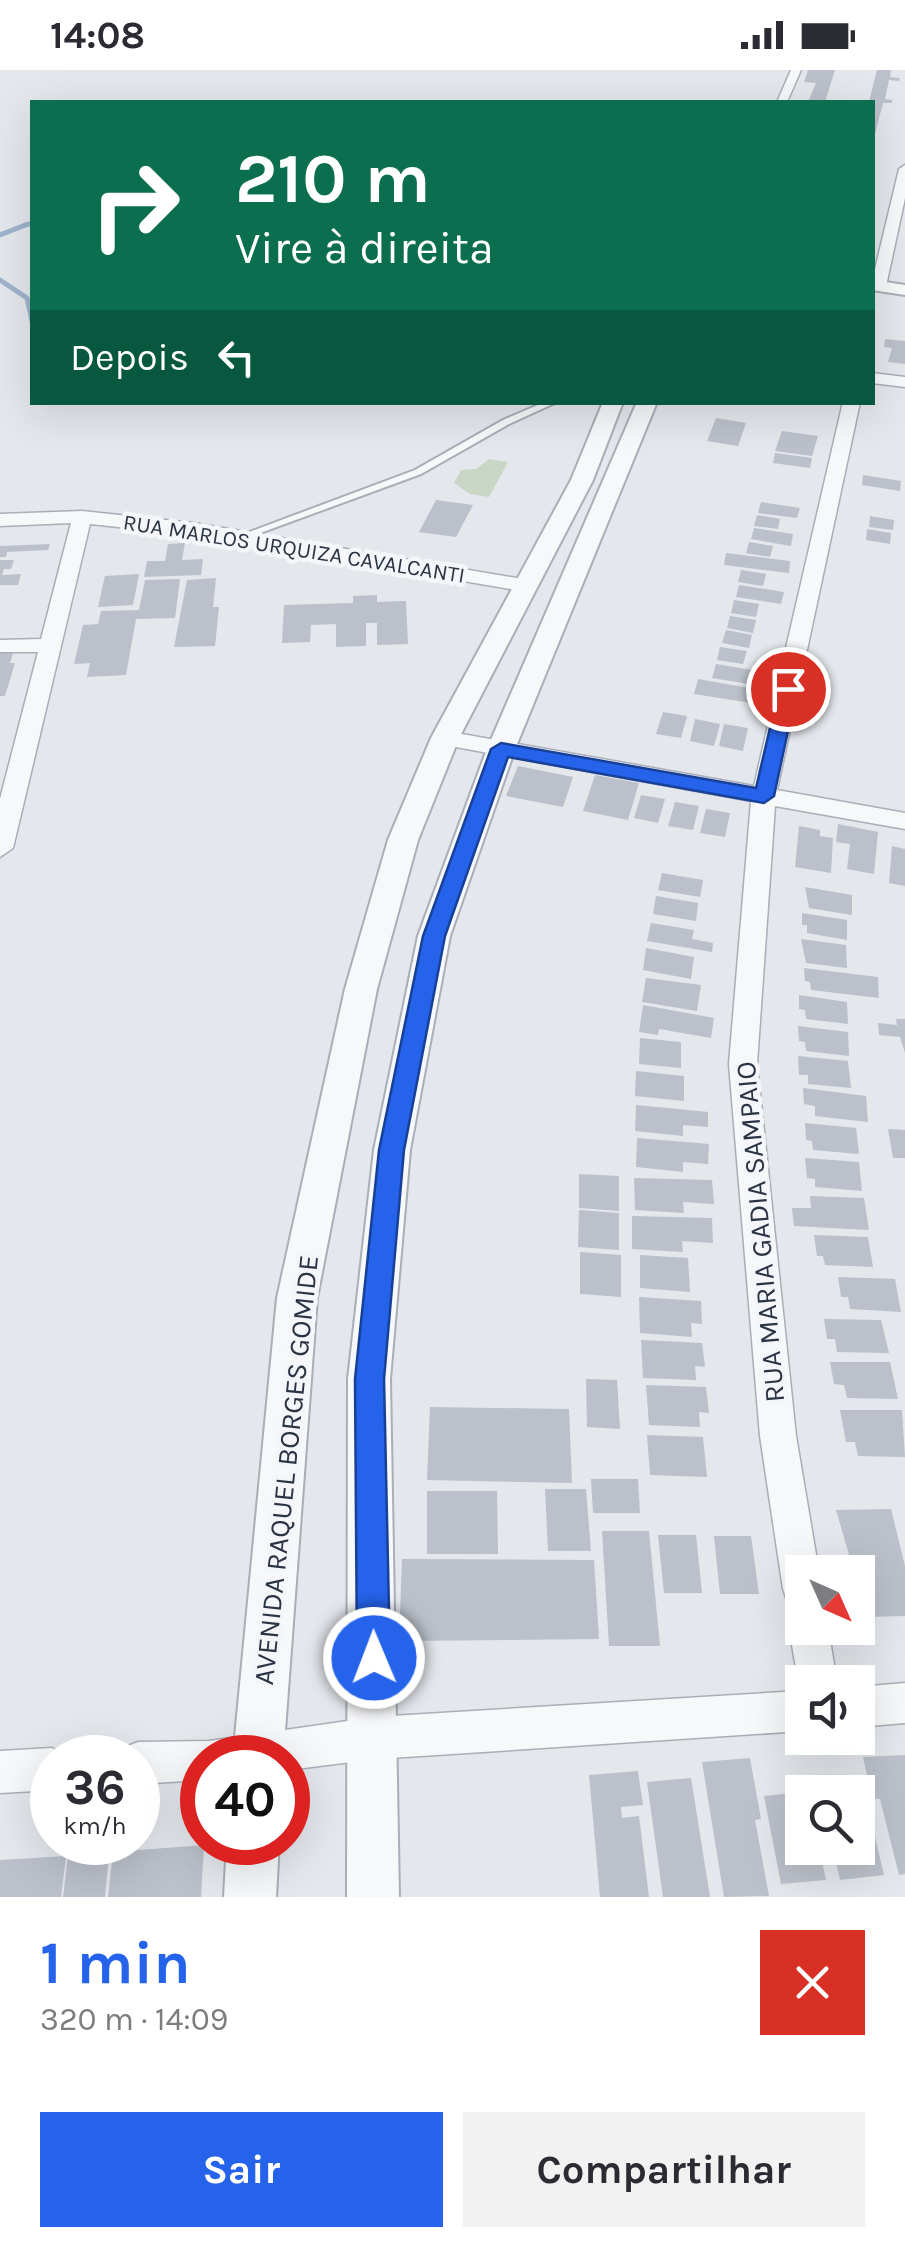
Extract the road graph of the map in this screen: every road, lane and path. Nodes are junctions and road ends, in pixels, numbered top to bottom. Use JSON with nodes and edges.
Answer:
{"nodes":[{"id":1,"x":796,"y":70,"type":"edge"},
{"id":2,"x":783,"y":100,"type":"edge"},
{"id":3,"x":905,"y":170,"type":"edge"},
{"id":4,"x":900,"y":224,"type":"edge"},
{"id":5,"x":875,"y":290,"type":"edge"},
{"id":6,"x":905,"y":290,"type":"edge"},
{"id":7,"x":905,"y":302,"type":"edge"},
{"id":8,"x":875,"y":378,"type":"edge"},
{"id":9,"x":905,"y":382,"type":"edge"},
{"id":10,"x":546,"y":405,"type":"edge"},
{"id":11,"x":612,"y":405,"type":"edge"},
{"id":12,"x":645,"y":405,"type":"edge"},
{"id":13,"x":851,"y":405,"type":"edge"},
{"id":14,"x":82,"y":518,"type":"junction"},
{"id":15,"x":0,"y":520,"type":"edge"},
{"id":16,"x":241,"y":537,"type":"junction"},
{"id":17,"x":528,"y":586,"type":"junction"},
{"id":18,"x":51,"y":644,"type":"junction"},
{"id":19,"x":0,"y":646,"type":"edge"},
{"id":20,"x":445,"y":738,"type":"junction"},
{"id":21,"x":501,"y":749,"type":"junction"},
{"id":22,"x":764,"y":796,"type":"junction"},
{"id":23,"x":905,"y":822,"type":"edge"},
{"id":24,"x":0,"y":848,"type":"edge"},
{"id":25,"x":797,"y":1555,"type":"edge"},
{"id":26,"x":905,"y":1703,"type":"edge"},
{"id":27,"x":875,"y":1706,"type":"edge"},
{"id":28,"x":785,"y":1712,"type":"edge"},
{"id":29,"x":247,"y":1735,"type":"edge"},
{"id":30,"x":375,"y":1738,"type":"junction"},
{"id":31,"x":310,"y":1747,"type":"edge"},
{"id":32,"x":30,"y":1770,"type":"edge"},
{"id":33,"x":0,"y":1772,"type":"edge"},
{"id":34,"x":252,"y":1865,"type":"edge"},
{"id":35,"x":250,"y":1897,"type":"edge"},
{"id":36,"x":373,"y":1897,"type":"edge"}],
"edges":[{"from":1,"to":2,"type":"street"},
{"from":3,"to":4,"type":"street"},
{"from":4,"to":5,"type":"street"},
{"from":5,"to":6,"type":"street"},
{"from":5,"to":7,"type":"street"},
{"from":8,"to":9,"type":"street"},
{"from":10,"to":16,"type":"lane"},
{"from":11,"to":17,"type":"street","name":"AVENIDA RAQUEL BORGES GOMIDE"},
{"from":12,"to":21,"type":"street"},
{"from":13,"to":22,"type":"street","name":"RUA MARIA GADIA SAMPAIO"},
{"from":14,"to":15,"type":"street","name":"RUA MARLOS URQUIZA CAVALCANTI"},
{"from":14,"to":16,"type":"street","name":"RUA MARLOS URQUIZA CAVALCANTI"},
{"from":14,"to":18,"type":"street"},
{"from":16,"to":17,"type":"street","name":"RUA MARLOS URQUIZA CAVALCANTI"},
{"from":17,"to":20,"type":"street","name":"AVENIDA RAQUEL BORGES GOMIDE"},
{"from":18,"to":19,"type":"street"},
{"from":18,"to":24,"type":"street"},
{"from":20,"to":21,"type":"street"},
{"from":20,"to":29,"type":"street","name":"AVENIDA RAQUEL BORGES GOMIDE"},
{"from":21,"to":22,"type":"street"},
{"from":21,"to":30,"type":"street"},
{"from":22,"to":23,"type":"street"},
{"from":22,"to":25,"type":"street","name":"RUA MARIA GADIA SAMPAIO"},
{"from":26,"to":27,"type":"street"},
{"from":28,"to":30,"type":"street"},
{"from":30,"to":31,"type":"street"},
{"from":30,"to":36,"type":"street"},
{"from":32,"to":33,"type":"street"},
{"from":34,"to":35,"type":"street"}]}
